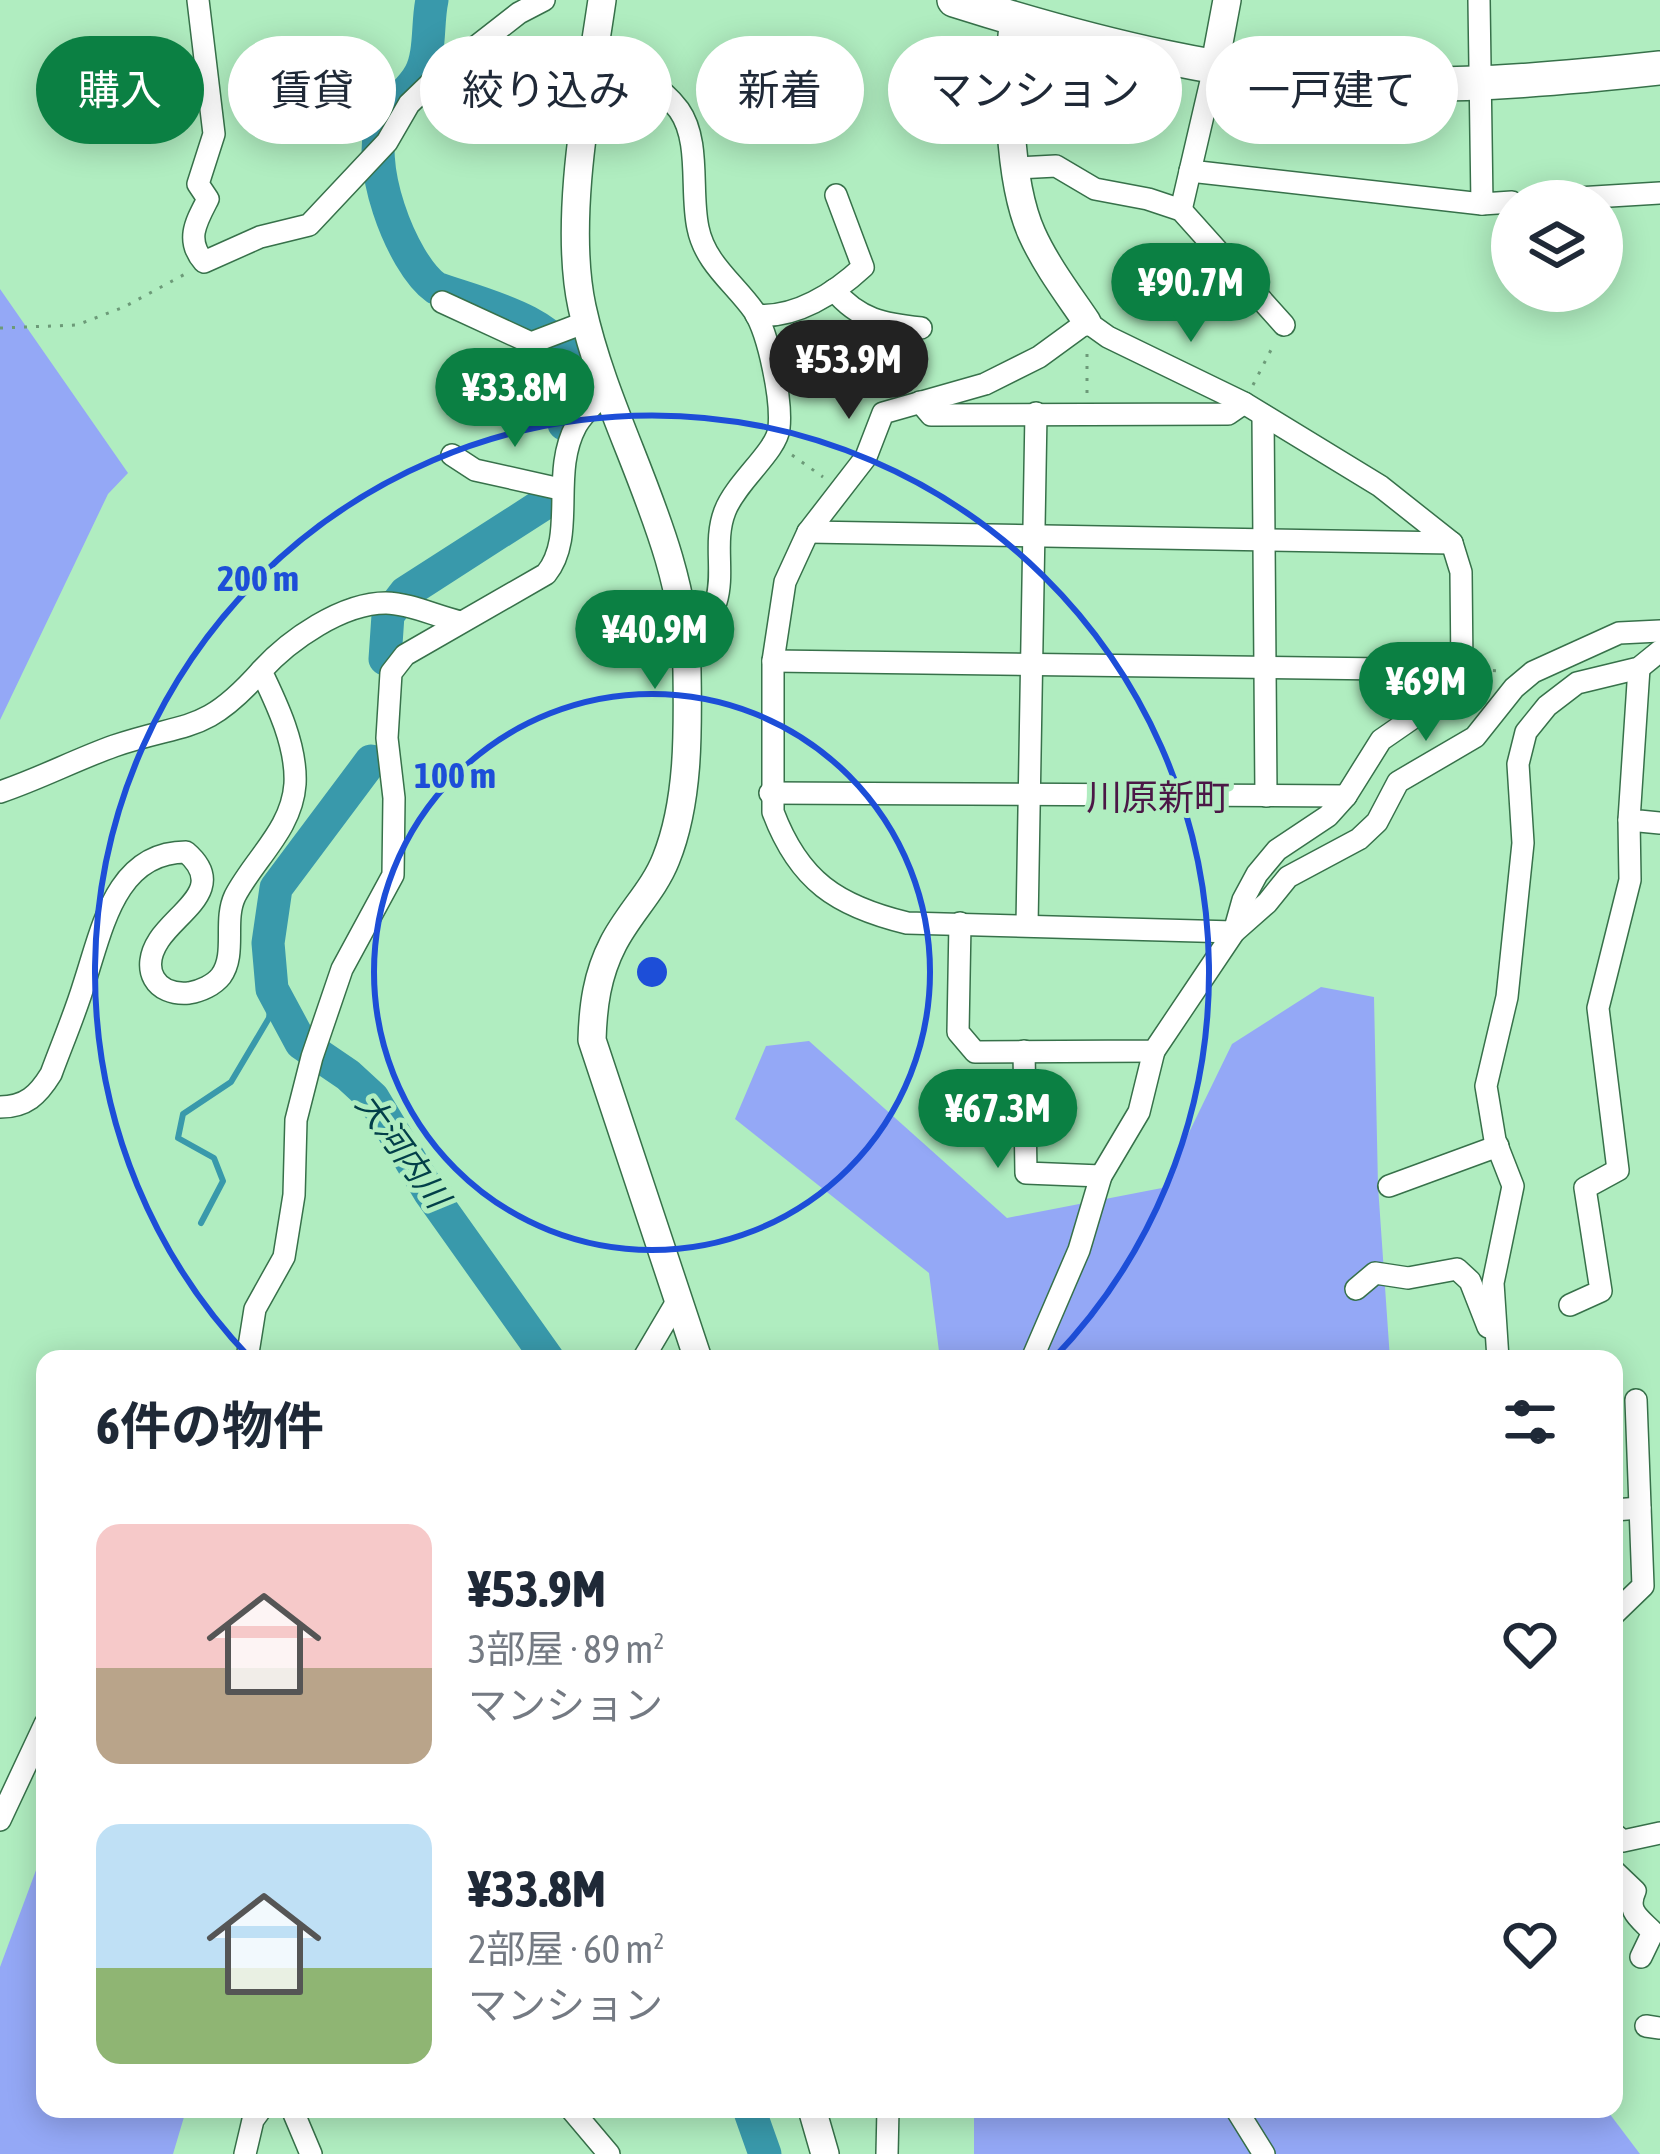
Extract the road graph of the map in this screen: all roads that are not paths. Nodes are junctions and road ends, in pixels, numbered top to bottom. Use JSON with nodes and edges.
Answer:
{"nodes":[{"id":1,"x":198,"y":0,"type":"edge"},
{"id":2,"x":544,"y":0,"type":"edge"},
{"id":3,"x":602,"y":0,"type":"edge"},
{"id":4,"x":954,"y":0,"type":"edge"},
{"id":5,"x":1227,"y":0,"type":"edge"},
{"id":6,"x":1479,"y":0,"type":"edge"},
{"id":7,"x":1007,"y":12,"type":"edge"},
{"id":8,"x":597,"y":36,"type":"edge"},
{"id":9,"x":1220,"y":36,"type":"edge"},
{"id":10,"x":1206,"y":62,"type":"edge"},
{"id":11,"x":1660,"y":68,"type":"edge"},
{"id":12,"x":1458,"y":82,"type":"edge"},
{"id":13,"x":1480,"y":82,"type":"junction"},
{"id":14,"x":1206,"y":103,"type":"edge"},
{"id":15,"x":672,"y":104,"type":"edge"},
{"id":16,"x":583,"y":144,"type":"edge"},
{"id":17,"x":1017,"y":168,"type":"junction"},
{"id":18,"x":1190,"y":171,"type":"junction"},
{"id":19,"x":1660,"y":193,"type":"edge"},
{"id":20,"x":1623,"y":195,"type":"edge"},
{"id":21,"x":836,"y":196,"type":"dead end"},
{"id":22,"x":1491,"y":203,"type":"edge"},
{"id":23,"x":1482,"y":204,"type":"junction"},
{"id":24,"x":1181,"y":210,"type":"junction"},
{"id":25,"x":833,"y":290,"type":"junction"},
{"id":26,"x":442,"y":302,"type":"dead end"},
{"id":27,"x":756,"y":315,"type":"junction"},
{"id":28,"x":1087,"y":322,"type":"junction"},
{"id":29,"x":1284,"y":325,"type":"road end"},
{"id":30,"x":573,"y":327,"type":"junction"},
{"id":31,"x":921,"y":328,"type":"dead end"},
{"id":32,"x":608,"y":390,"type":"junction"},
{"id":33,"x":920,"y":403,"type":"junction"},
{"id":34,"x":1254,"y":409,"type":"junction"},
{"id":35,"x":1036,"y":413,"type":"junction"},
{"id":36,"x":452,"y":455,"type":"dead end"},
{"id":37,"x":560,"y":489,"type":"junction"},
{"id":38,"x":808,"y":532,"type":"junction"},
{"id":39,"x":1034,"y":536,"type":"junction"},
{"id":40,"x":1264,"y":540,"type":"junction"},
{"id":41,"x":1452,"y":543,"type":"junction"},
{"id":42,"x":684,"y":621,"type":"junction"},
{"id":43,"x":461,"y":622,"type":"junction"},
{"id":44,"x":1660,"y":631,"type":"edge"},
{"id":45,"x":1660,"y":651,"type":"edge"},
{"id":46,"x":773,"y":661,"type":"junction"},
{"id":47,"x":1031,"y":664,"type":"junction"},
{"id":48,"x":1265,"y":667,"type":"junction"},
{"id":49,"x":1639,"y":668,"type":"junction"},
{"id":50,"x":1462,"y":670,"type":"junction"},
{"id":51,"x":261,"y":671,"type":"junction"},
{"id":52,"x":0,"y":792,"type":"edge"},
{"id":53,"x":770,"y":794,"type":"junction"},
{"id":54,"x":1029,"y":794,"type":"junction"},
{"id":55,"x":1266,"y":796,"type":"junction"},
{"id":56,"x":1346,"y":796,"type":"junction"},
{"id":57,"x":1630,"y":820,"type":"junction"},
{"id":58,"x":1660,"y":823,"type":"edge"},
{"id":59,"x":960,"y":922,"type":"junction"},
{"id":60,"x":1027,"y":925,"type":"junction"},
{"id":61,"x":1234,"y":932,"type":"junction"},
{"id":62,"x":1024,"y":1051,"type":"junction"},
{"id":63,"x":1154,"y":1051,"type":"junction"},
{"id":64,"x":0,"y":1108,"type":"edge"},
{"id":65,"x":1498,"y":1146,"type":"junction"},
{"id":66,"x":1101,"y":1176,"type":"junction"},
{"id":67,"x":1389,"y":1186,"type":"dead end"},
{"id":68,"x":1356,"y":1289,"type":"dead end"},
{"id":69,"x":679,"y":1298,"type":"junction"},
{"id":70,"x":1570,"y":1305,"type":"dead end"},
{"id":71,"x":248,"y":1350,"type":"edge"},
{"id":72,"x":648,"y":1350,"type":"edge"},
{"id":73,"x":695,"y":1350,"type":"edge"},
{"id":74,"x":1036,"y":1350,"type":"edge"},
{"id":75,"x":1496,"y":1350,"type":"edge"},
{"id":76,"x":1498,"y":1350,"type":"edge"},
{"id":77,"x":1629,"y":1412,"type":"edge"},
{"id":78,"x":1640,"y":1508,"type":"junction"},
{"id":79,"x":1623,"y":1509,"type":"edge"},
{"id":80,"x":1623,"y":1605,"type":"edge"},
{"id":81,"x":36,"y":1743,"type":"edge"},
{"id":82,"x":0,"y":1820,"type":"edge"},
{"id":83,"x":1660,"y":1833,"type":"edge"},
{"id":84,"x":1623,"y":1842,"type":"edge"},
{"id":85,"x":1623,"y":1880,"type":"edge"},
{"id":86,"x":1641,"y":1957,"type":"dead end"},
{"id":87,"x":255,"y":2118,"type":"edge"},
{"id":88,"x":296,"y":2118,"type":"edge"},
{"id":89,"x":579,"y":2118,"type":"edge"},
{"id":90,"x":815,"y":2118,"type":"edge"},
{"id":91,"x":888,"y":2118,"type":"edge"},
{"id":92,"x":1242,"y":2118,"type":"edge"},
{"id":93,"x":245,"y":2154,"type":"edge"},
{"id":94,"x":311,"y":2154,"type":"edge"},
{"id":95,"x":609,"y":2154,"type":"edge"},
{"id":96,"x":825,"y":2154,"type":"edge"},
{"id":97,"x":887,"y":2154,"type":"edge"},
{"id":98,"x":1264,"y":2154,"type":"edge"}],
"edges":[{"from":1,"to":2,"type":"street"},
{"from":3,"to":8,"type":"street"},
{"from":4,"to":7,"type":"main road"},
{"from":5,"to":9,"type":"street"},
{"from":6,"to":13,"type":"street"},
{"from":7,"to":10,"type":"main road"},
{"from":7,"to":17,"type":"street"},
{"from":11,"to":13,"type":"main road"},
{"from":12,"to":13,"type":"main road"},
{"from":13,"to":23,"type":"street"},
{"from":14,"to":18,"type":"street"},
{"from":15,"to":27,"type":"street"},
{"from":16,"to":30,"type":"street"},
{"from":17,"to":24,"type":"street"},
{"from":17,"to":28,"type":"street"},
{"from":18,"to":23,"type":"street"},
{"from":18,"to":24,"type":"street"},
{"from":19,"to":20,"type":"street"},
{"from":21,"to":25,"type":"street"},
{"from":22,"to":23,"type":"street"},
{"from":24,"to":29,"type":"street"},
{"from":25,"to":27,"type":"street"},
{"from":25,"to":31,"type":"street"},
{"from":26,"to":30,"type":"street"},
{"from":27,"to":42,"type":"street"},
{"from":28,"to":33,"type":"street"},
{"from":28,"to":34,"type":"street"},
{"from":30,"to":32,"type":"street"},
{"from":32,"to":37,"type":"street"},
{"from":32,"to":42,"type":"street"},
{"from":33,"to":35,"type":"street"},
{"from":33,"to":38,"type":"street"},
{"from":34,"to":35,"type":"street"},
{"from":34,"to":40,"type":"street"},
{"from":34,"to":41,"type":"street"},
{"from":35,"to":39,"type":"street"},
{"from":36,"to":37,"type":"street"},
{"from":37,"to":43,"type":"street"},
{"from":38,"to":39,"type":"street"},
{"from":38,"to":46,"type":"street"},
{"from":39,"to":40,"type":"street"},
{"from":39,"to":47,"type":"street"},
{"from":40,"to":41,"type":"street"},
{"from":40,"to":48,"type":"street"},
{"from":41,"to":50,"type":"street"},
{"from":42,"to":69,"type":"street"},
{"from":43,"to":51,"type":"street"},
{"from":43,"to":71,"type":"street"},
{"from":44,"to":61,"type":"street"},
{"from":45,"to":49,"type":"street"},
{"from":46,"to":47,"type":"street"},
{"from":46,"to":53,"type":"street"},
{"from":47,"to":48,"type":"street"},
{"from":47,"to":54,"type":"street"},
{"from":48,"to":50,"type":"street"},
{"from":48,"to":55,"type":"street"},
{"from":49,"to":57,"type":"street"},
{"from":49,"to":65,"type":"street"},
{"from":50,"to":56,"type":"street"},
{"from":51,"to":52,"type":"street"},
{"from":51,"to":64,"type":"street"},
{"from":53,"to":54,"type":"street"},
{"from":53,"to":59,"type":"street"},
{"from":54,"to":55,"type":"street"},
{"from":54,"to":60,"type":"street"},
{"from":55,"to":56,"type":"street"},
{"from":56,"to":61,"type":"street"},
{"from":57,"to":58,"type":"street"},
{"from":57,"to":70,"type":"street"},
{"from":59,"to":60,"type":"street"},
{"from":59,"to":62,"type":"street"},
{"from":60,"to":61,"type":"street"},
{"from":61,"to":63,"type":"street"},
{"from":62,"to":63,"type":"street"},
{"from":62,"to":66,"type":"street"},
{"from":63,"to":66,"type":"street"},
{"from":65,"to":67,"type":"street"},
{"from":65,"to":76,"type":"street"},
{"from":66,"to":74,"type":"street"},
{"from":68,"to":75,"type":"street"},
{"from":69,"to":72,"type":"street"},
{"from":69,"to":73,"type":"street"},
{"from":77,"to":78,"type":"street"},
{"from":78,"to":79,"type":"street"},
{"from":78,"to":80,"type":"street"},
{"from":81,"to":82,"type":"street"},
{"from":83,"to":84,"type":"street"},
{"from":85,"to":86,"type":"street"},
{"from":87,"to":93,"type":"street"},
{"from":88,"to":94,"type":"street"},
{"from":89,"to":95,"type":"street"},
{"from":90,"to":96,"type":"street"},
{"from":91,"to":97,"type":"street"},
{"from":92,"to":98,"type":"street"}]}
